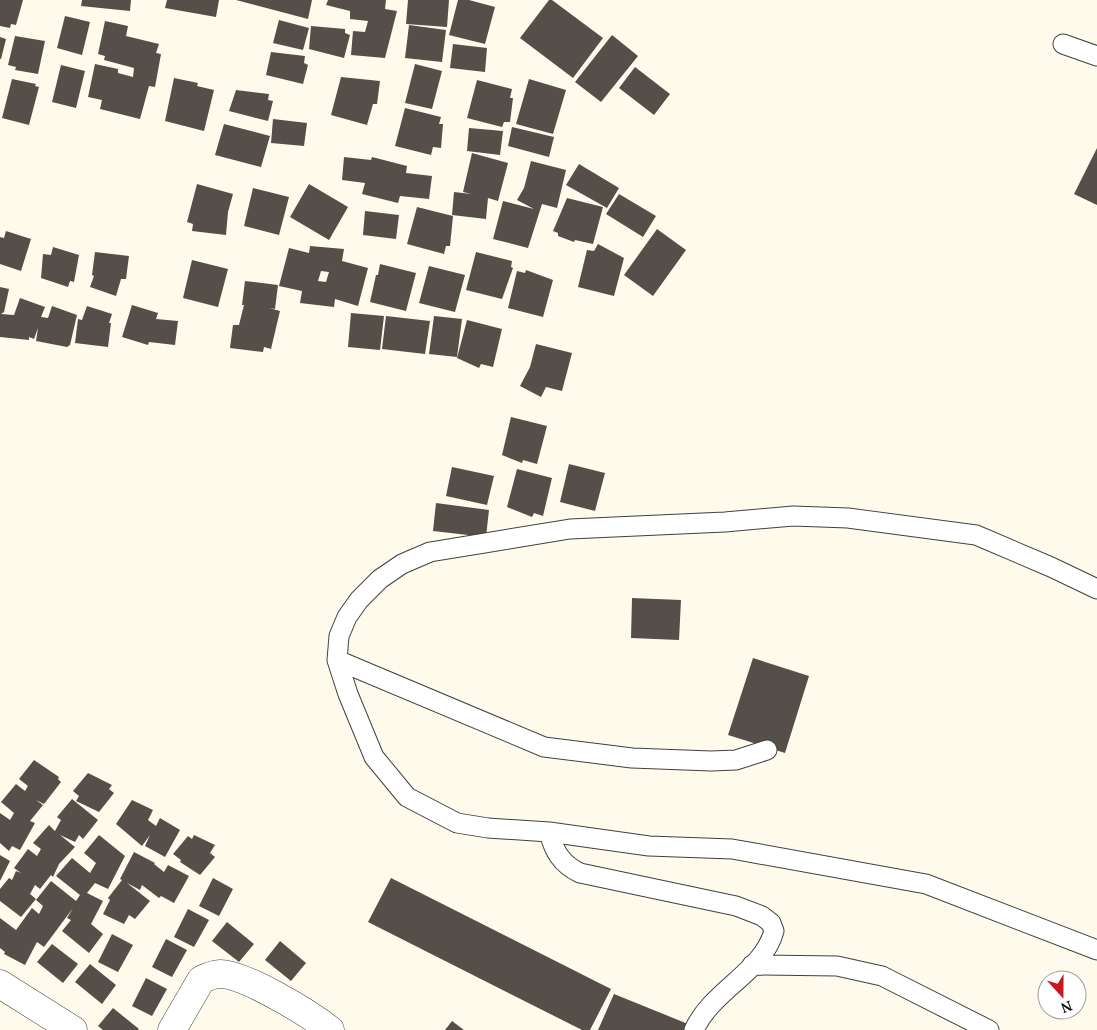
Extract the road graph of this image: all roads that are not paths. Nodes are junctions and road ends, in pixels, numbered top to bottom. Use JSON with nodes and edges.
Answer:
{"nodes":[{"id":1,"x":1063,"y":44,"type":"dead end"},
{"id":2,"x":1097,"y":56,"type":"edge"},
{"id":3,"x":1097,"y":590,"type":"edge"},
{"id":4,"x":337,"y":660,"type":"junction"},
{"id":5,"x":767,"y":750,"type":"dead end"},
{"id":6,"x":550,"y":832,"type":"junction"},
{"id":7,"x":1097,"y":950,"type":"edge"},
{"id":8,"x":752,"y":966,"type":"junction"},
{"id":9,"x":0,"y":984,"type":"edge"},
{"id":10,"x":73,"y":1030,"type":"edge"},
{"id":11,"x":172,"y":1030,"type":"edge"},
{"id":12,"x":330,"y":1030,"type":"edge"},
{"id":13,"x":694,"y":1030,"type":"edge"},
{"id":14,"x":989,"y":1030,"type":"edge"}],
"edges":[{"from":1,"to":2,"type":"lane"},
{"from":3,"to":4,"type":"lane"},
{"from":4,"to":5,"type":"lane"},
{"from":4,"to":6,"type":"lane"},
{"from":6,"to":7,"type":"lane"},
{"from":6,"to":8,"type":"lane"},
{"from":8,"to":13,"type":"lane"},
{"from":8,"to":14,"type":"lane"},
{"from":9,"to":10,"type":"street"},
{"from":11,"to":12,"type":"street"}]}
